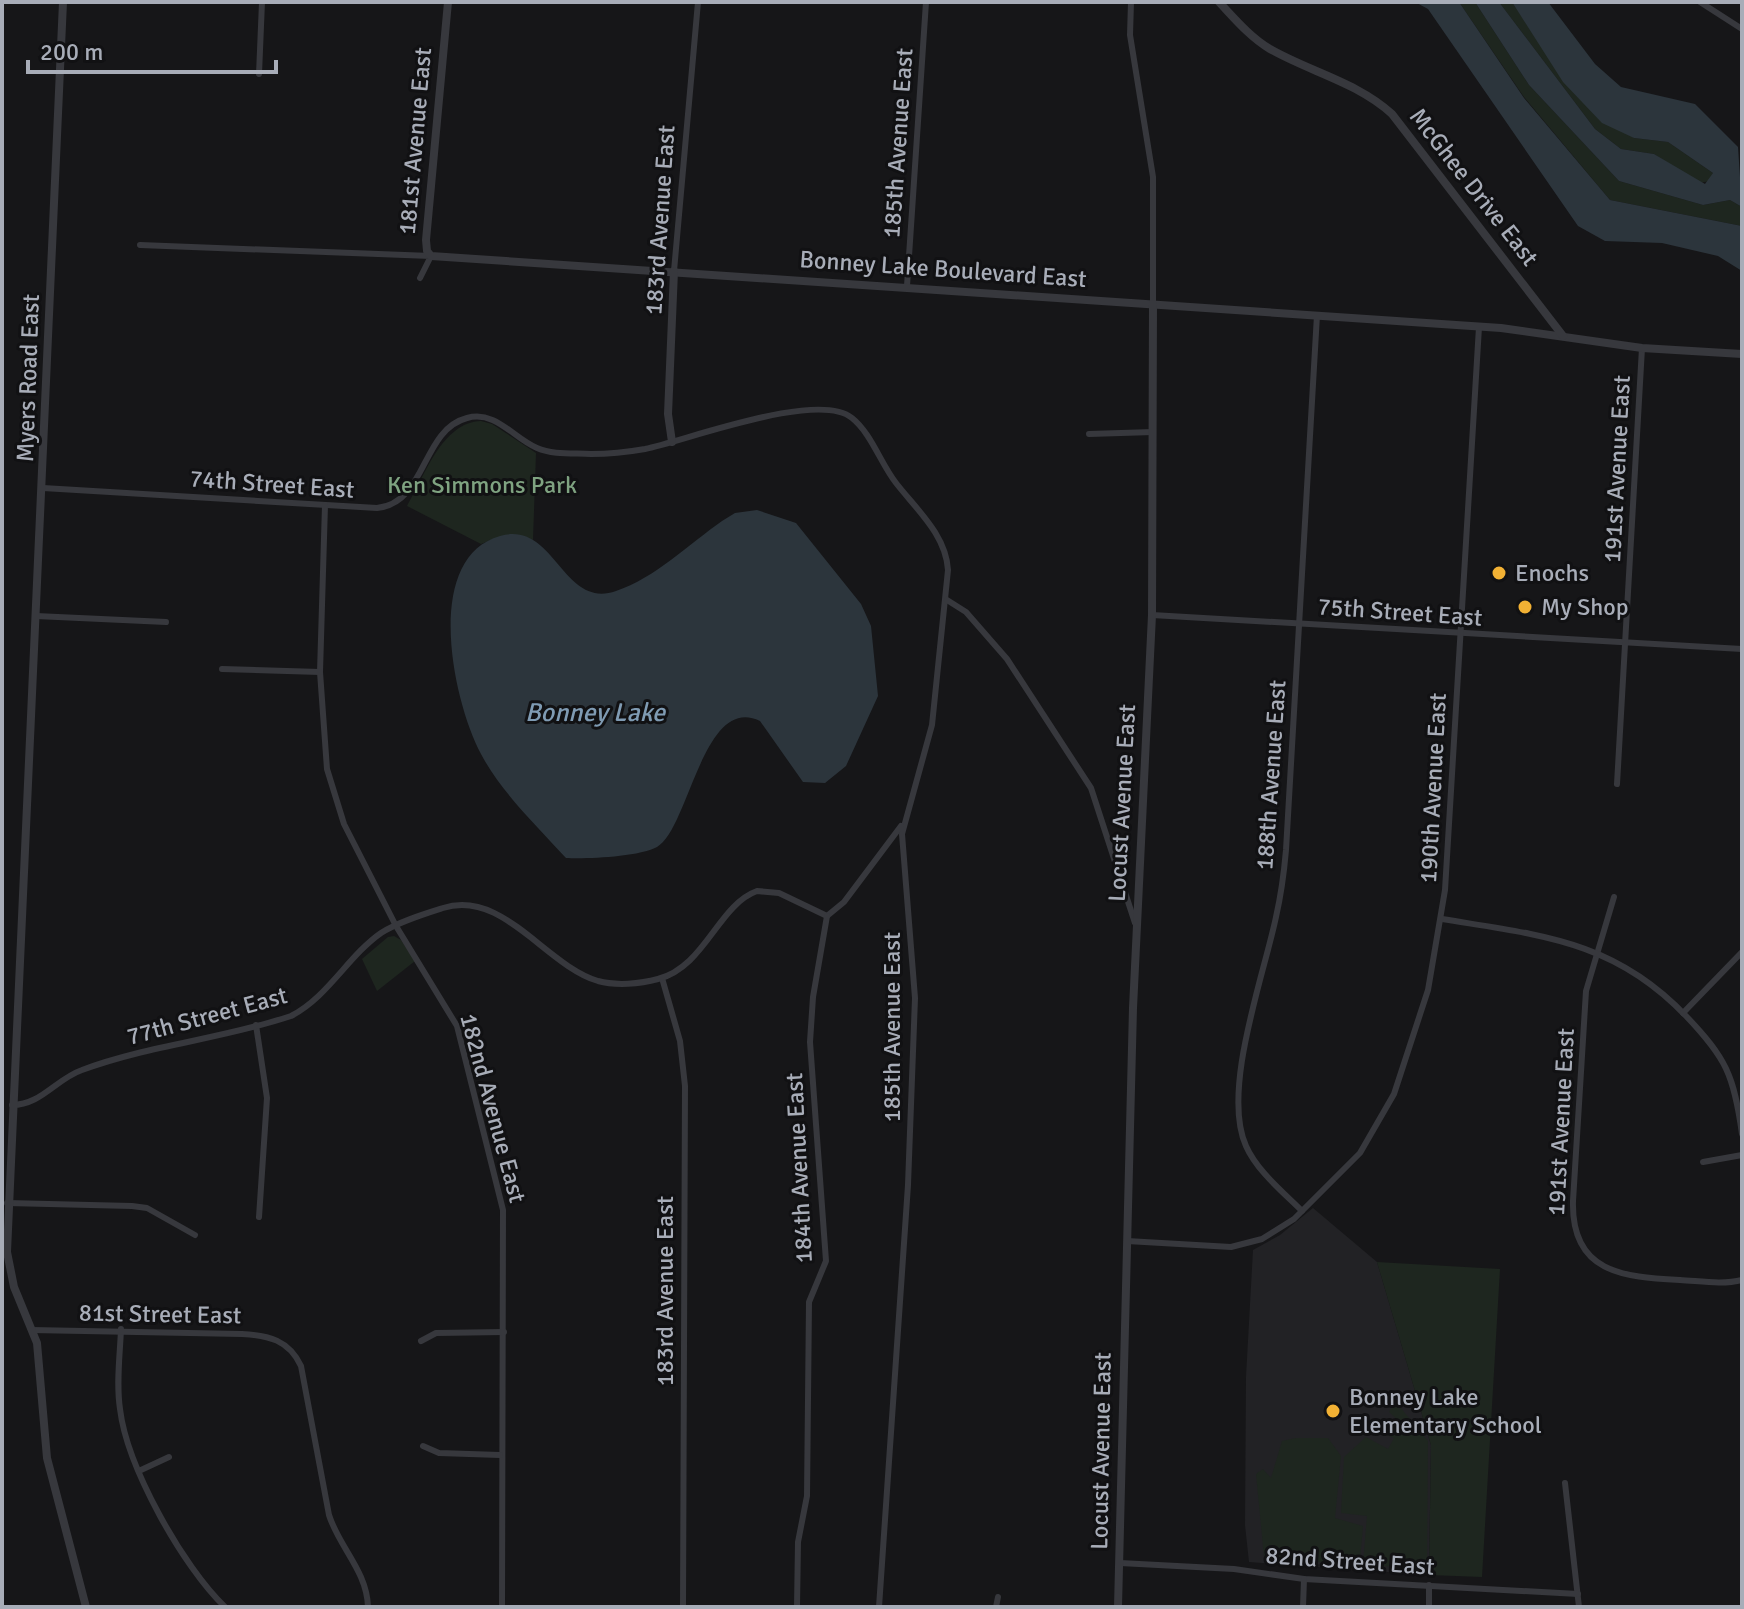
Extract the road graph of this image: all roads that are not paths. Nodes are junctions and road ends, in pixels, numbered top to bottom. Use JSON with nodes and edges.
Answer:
{"nodes":[{"id":1,"x":63,"y":2,"type":"edge"},
{"id":2,"x":262,"y":2,"type":"edge"},
{"id":3,"x":448,"y":2,"type":"edge"},
{"id":4,"x":698,"y":2,"type":"edge"},
{"id":5,"x":926,"y":2,"type":"edge"},
{"id":6,"x":1131,"y":2,"type":"edge"},
{"id":7,"x":1219,"y":2,"type":"edge"},
{"id":8,"x":1700,"y":2,"type":"edge"},
{"id":9,"x":1742,"y":29,"type":"edge"},
{"id":10,"x":259,"y":74,"type":"dead end"},
{"id":11,"x":140,"y":245,"type":"dead end"},
{"id":12,"x":431,"y":256,"type":"junction"},
{"id":13,"x":674,"y":271,"type":"junction"},
{"id":14,"x":420,"y":278,"type":"dead end"},
{"id":15,"x":907,"y":286,"type":"junction"},
{"id":16,"x":1153,"y":304,"type":"junction"},
{"id":17,"x":1317,"y":315,"type":"junction"},
{"id":18,"x":1479,"y":327,"type":"junction"},
{"id":19,"x":1563,"y":336,"type":"junction"},
{"id":20,"x":1642,"y":348,"type":"junction"},
{"id":21,"x":1742,"y":354,"type":"edge"},
{"id":22,"x":862,"y":431,"type":"joint"},
{"id":23,"x":1153,"y":432,"type":"junction"},
{"id":24,"x":1089,"y":434,"type":"dead end"},
{"id":25,"x":672,"y":442,"type":"junction"},
{"id":26,"x":43,"y":488,"type":"junction"},
{"id":27,"x":325,"y":505,"type":"junction"},
{"id":28,"x":947,"y":600,"type":"junction"},
{"id":29,"x":1152,"y":615,"type":"junction"},
{"id":30,"x":36,"y":616,"type":"junction"},
{"id":31,"x":166,"y":622,"type":"dead end"},
{"id":32,"x":1299,"y":624,"type":"junction"},
{"id":33,"x":1460,"y":634,"type":"junction"},
{"id":34,"x":1625,"y":643,"type":"junction"},
{"id":35,"x":1742,"y":649,"type":"edge"},
{"id":36,"x":222,"y":669,"type":"dead end"},
{"id":37,"x":320,"y":672,"type":"junction"},
{"id":38,"x":1617,"y":784,"type":"dead end"},
{"id":39,"x":903,"y":824,"type":"junction"},
{"id":40,"x":1614,"y":897,"type":"dead end"},
{"id":41,"x":827,"y":916,"type":"junction"},
{"id":42,"x":1442,"y":919,"type":"junction"},
{"id":43,"x":396,"y":926,"type":"junction"},
{"id":44,"x":1136,"y":926,"type":"junction"},
{"id":45,"x":1596,"y":951,"type":"junction"},
{"id":46,"x":1742,"y":952,"type":"edge"},
{"id":47,"x":662,"y":978,"type":"junction"},
{"id":48,"x":1683,"y":1013,"type":"junction"},
{"id":49,"x":256,"y":1025,"type":"junction"},
{"id":50,"x":12,"y":1105,"type":"junction"},
{"id":51,"x":1740,"y":1108,"type":"edge"},
{"id":52,"x":1742,"y":1134,"type":"edge"},
{"id":53,"x":1742,"y":1155,"type":"edge"},
{"id":54,"x":1703,"y":1162,"type":"dead end"},
{"id":55,"x":5,"y":1168,"type":"edge"},
{"id":56,"x":7,"y":1203,"type":"junction"},
{"id":57,"x":1302,"y":1211,"type":"junction"},
{"id":58,"x":259,"y":1217,"type":"dead end"},
{"id":59,"x":195,"y":1235,"type":"dead end"},
{"id":60,"x":1127,"y":1241,"type":"junction"},
{"id":61,"x":1742,"y":1280,"type":"edge"},
{"id":62,"x":121,"y":1329,"type":"junction"},
{"id":63,"x":31,"y":1330,"type":"junction"},
{"id":64,"x":504,"y":1332,"type":"junction"},
{"id":65,"x":421,"y":1341,"type":"dead end"},
{"id":66,"x":423,"y":1446,"type":"dead end"},
{"id":67,"x":500,"y":1455,"type":"junction"},
{"id":68,"x":169,"y":1457,"type":"dead end"},
{"id":69,"x":141,"y":1470,"type":"junction"},
{"id":70,"x":1565,"y":1483,"type":"dead end"},
{"id":71,"x":1120,"y":1563,"type":"junction"},
{"id":72,"x":1304,"y":1579,"type":"junction"},
{"id":73,"x":1429,"y":1585,"type":"junction"},
{"id":74,"x":1578,"y":1594,"type":"junction"},
{"id":75,"x":998,"y":1597,"type":"dead end"},
{"id":76,"x":86,"y":1607,"type":"edge"},
{"id":77,"x":225,"y":1607,"type":"edge"},
{"id":78,"x":368,"y":1607,"type":"edge"},
{"id":79,"x":502,"y":1607,"type":"edge"},
{"id":80,"x":683,"y":1607,"type":"edge"},
{"id":81,"x":797,"y":1607,"type":"edge"},
{"id":82,"x":879,"y":1607,"type":"edge"},
{"id":83,"x":996,"y":1607,"type":"edge"},
{"id":84,"x":1118,"y":1607,"type":"edge"},
{"id":85,"x":1303,"y":1607,"type":"edge"},
{"id":86,"x":1429,"y":1607,"type":"edge"},
{"id":87,"x":1579,"y":1607,"type":"edge"}],
"edges":[{"from":1,"to":26,"type":"street","name":"Myers Road East"},
{"from":2,"to":10,"type":"street"},
{"from":3,"to":12,"type":"street","name":"181st Avenue East"},
{"from":4,"to":13,"type":"street","name":"183rd Avenue East"},
{"from":5,"to":15,"type":"street","name":"185th Avenue East"},
{"from":6,"to":16,"type":"street","name":"Locust Avenue East"},
{"from":7,"to":19,"type":"street","name":"McGhee Drive East"},
{"from":8,"to":9,"type":"street"},
{"from":11,"to":12,"type":"street","name":"Bonney Lake Boulevard East"},
{"from":12,"to":13,"type":"street","name":"Bonney Lake Boulevard East"},
{"from":12,"to":14,"type":"street","name":"181st Avenue East"},
{"from":13,"to":15,"type":"street","name":"Bonney Lake Boulevard East"},
{"from":13,"to":25,"type":"street","name":"183rd Avenue East"},
{"from":15,"to":16,"type":"street","name":"Bonney Lake Boulevard East"},
{"from":16,"to":17,"type":"street","name":"Bonney Lake Boulevard East"},
{"from":16,"to":23,"type":"street","name":"Locust Avenue East"},
{"from":17,"to":18,"type":"street","name":"Bonney Lake Boulevard East"},
{"from":17,"to":32,"type":"street","name":"188th Avenue East"},
{"from":18,"to":19,"type":"street","name":"Bonney Lake Boulevard East"},
{"from":18,"to":33,"type":"street","name":"190th Avenue East"},
{"from":19,"to":20,"type":"street","name":"Bonney Lake Boulevard East"},
{"from":20,"to":21,"type":"street","name":"Bonney Lake Boulevard East"},
{"from":20,"to":34,"type":"street","name":"191st Avenue East"},
{"from":22,"to":25,"type":"street","name":"74th Street East"},
{"from":22,"to":28,"type":"street","name":"185th Avenue East"},
{"from":23,"to":24,"type":"street"},
{"from":23,"to":29,"type":"street","name":"Locust Avenue East"},
{"from":25,"to":27,"type":"street","name":"74th Street East"},
{"from":26,"to":27,"type":"street","name":"74th Street East"},
{"from":26,"to":30,"type":"street","name":"Myers Road East"},
{"from":27,"to":37,"type":"street","name":"182nd Avenue East"},
{"from":28,"to":39,"type":"street","name":"185th Avenue East"},
{"from":28,"to":44,"type":"street"},
{"from":29,"to":32,"type":"street","name":"75th Street East"},
{"from":29,"to":44,"type":"street","name":"Locust Avenue East"},
{"from":30,"to":31,"type":"street"},
{"from":30,"to":50,"type":"street","name":"Myers Road East"},
{"from":32,"to":33,"type":"street","name":"75th Street East"},
{"from":32,"to":57,"type":"street","name":"188th Avenue East"},
{"from":33,"to":34,"type":"street","name":"75th Street East"},
{"from":33,"to":42,"type":"street","name":"190th Avenue East"},
{"from":34,"to":35,"type":"street","name":"75th Street East"},
{"from":34,"to":38,"type":"street","name":"191st Avenue East"},
{"from":36,"to":37,"type":"street"},
{"from":37,"to":43,"type":"street","name":"182nd Avenue East"},
{"from":39,"to":41,"type":"street"},
{"from":39,"to":82,"type":"street","name":"185th Avenue East"},
{"from":40,"to":45,"type":"street","name":"191st Avenue East"},
{"from":41,"to":47,"type":"street","name":"77th Street East"},
{"from":41,"to":81,"type":"street","name":"184th Avenue East"},
{"from":42,"to":45,"type":"street"},
{"from":42,"to":57,"type":"street","name":"190th Avenue East"},
{"from":43,"to":47,"type":"street","name":"77th Street East"},
{"from":43,"to":49,"type":"street","name":"77th Street East"},
{"from":43,"to":64,"type":"street","name":"182nd Avenue East"},
{"from":44,"to":60,"type":"street","name":"Locust Avenue East"},
{"from":45,"to":48,"type":"street"},
{"from":45,"to":61,"type":"street","name":"191st Avenue East"},
{"from":46,"to":48,"type":"street"},
{"from":47,"to":80,"type":"street","name":"183rd Avenue East"},
{"from":48,"to":51,"type":"street"},
{"from":49,"to":50,"type":"street","name":"77th Street East"},
{"from":49,"to":58,"type":"street"},
{"from":50,"to":55,"type":"street","name":"Myers Road East"},
{"from":51,"to":52,"type":"street"},
{"from":53,"to":54,"type":"street"},
{"from":55,"to":56,"type":"street","name":"Myers Road East"},
{"from":56,"to":59,"type":"street"},
{"from":56,"to":63,"type":"street","name":"Myers Road East"},
{"from":57,"to":60,"type":"street","name":"190th Avenue East"},
{"from":60,"to":71,"type":"street","name":"Locust Avenue East"},
{"from":62,"to":63,"type":"street","name":"81st Street East"},
{"from":62,"to":69,"type":"street"},
{"from":62,"to":78,"type":"street","name":"81st Street East"},
{"from":63,"to":76,"type":"street","name":"Myers Road East"},
{"from":64,"to":65,"type":"street"},
{"from":64,"to":67,"type":"street","name":"182nd Avenue East"},
{"from":66,"to":67,"type":"street"},
{"from":67,"to":79,"type":"street","name":"182nd Avenue East"},
{"from":68,"to":69,"type":"street"},
{"from":69,"to":77,"type":"street"},
{"from":70,"to":74,"type":"street"},
{"from":71,"to":72,"type":"street","name":"82nd Street East"},
{"from":71,"to":84,"type":"street","name":"Locust Avenue East"},
{"from":72,"to":73,"type":"street","name":"82nd Street East"},
{"from":72,"to":85,"type":"street"},
{"from":73,"to":74,"type":"street","name":"82nd Street East"},
{"from":73,"to":86,"type":"street"},
{"from":74,"to":87,"type":"street"},
{"from":75,"to":83,"type":"street"}]}
